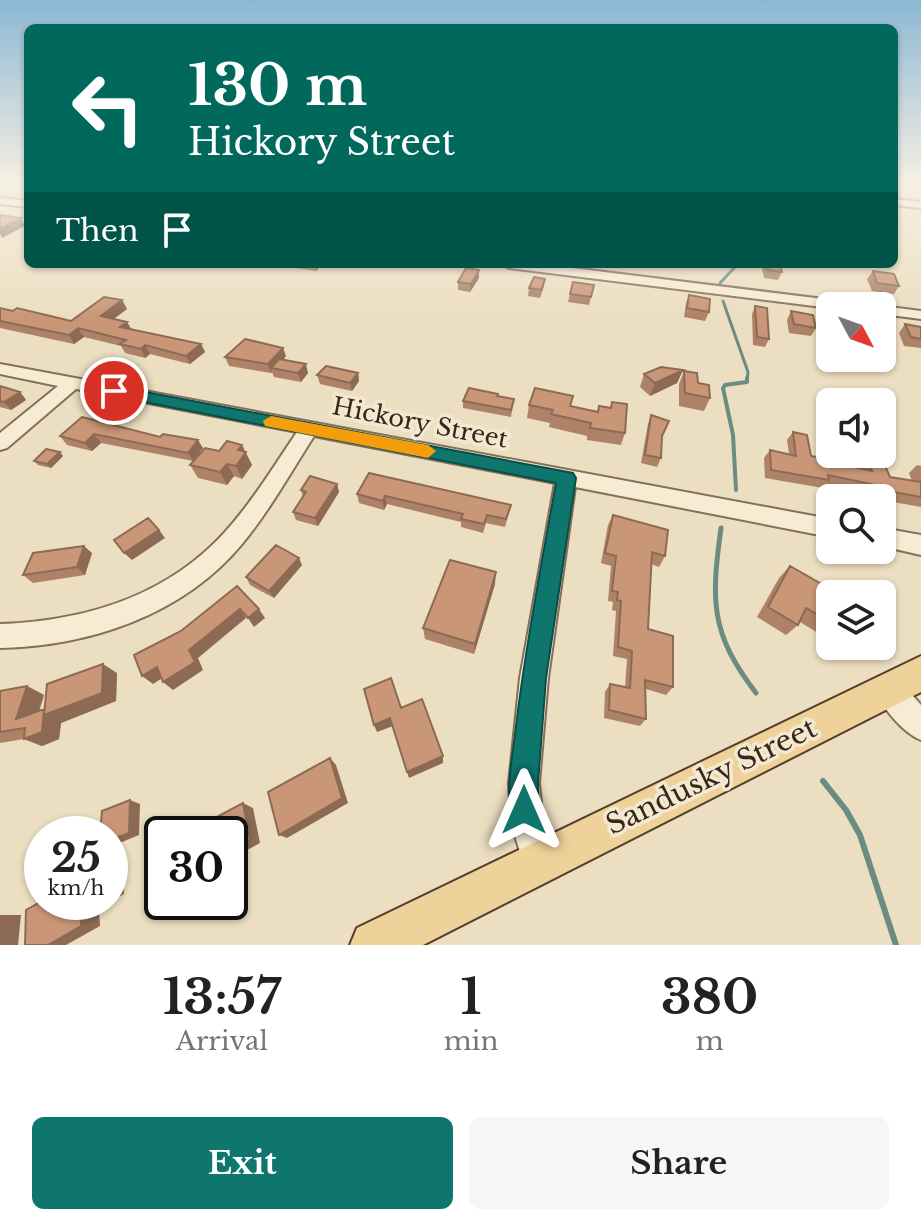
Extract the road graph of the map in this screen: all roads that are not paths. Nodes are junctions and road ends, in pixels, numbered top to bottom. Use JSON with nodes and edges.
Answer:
{"nodes":[{"id":1,"x":541,"y":268,"type":"edge"},
{"id":2,"x":816,"y":302,"type":"edge"},
{"id":3,"x":896,"y":312,"type":"edge"},
{"id":4,"x":921,"y":315,"type":"edge"},
{"id":5,"x":0,"y":369,"type":"edge"},
{"id":6,"x":72,"y":383,"type":"junction"},
{"id":7,"x":309,"y":429,"type":"junction"},
{"id":8,"x":0,"y":443,"type":"edge"},
{"id":9,"x":566,"y":478,"type":"junction"},
{"id":10,"x":816,"y":525,"type":"edge"},
{"id":11,"x":896,"y":540,"type":"edge"},
{"id":12,"x":921,"y":545,"type":"edge"},
{"id":13,"x":0,"y":636,"type":"edge"},
{"id":14,"x":904,"y":681,"type":"edge"},
{"id":15,"x":921,"y":726,"type":"edge"},
{"id":16,"x":539,"y":861,"type":"junction"},
{"id":17,"x":374,"y":945,"type":"edge"}],
"edges":[{"from":1,"to":2,"type":"street"},
{"from":3,"to":4,"type":"street"},
{"from":5,"to":6,"type":"street","name":"Hickory Street"},
{"from":6,"to":7,"type":"street","name":"Hickory Street"},
{"from":6,"to":8,"type":"street"},
{"from":7,"to":9,"type":"street","name":"Hickory Street"},
{"from":7,"to":13,"type":"street"},
{"from":9,"to":10,"type":"street","name":"Hickory Street"},
{"from":9,"to":16,"type":"street"},
{"from":11,"to":12,"type":"street"},
{"from":14,"to":15,"type":"street"},
{"from":14,"to":16,"type":"main road","name":"Sandusky Street"},
{"from":16,"to":17,"type":"main road","name":"Sandusky Street"}]}
